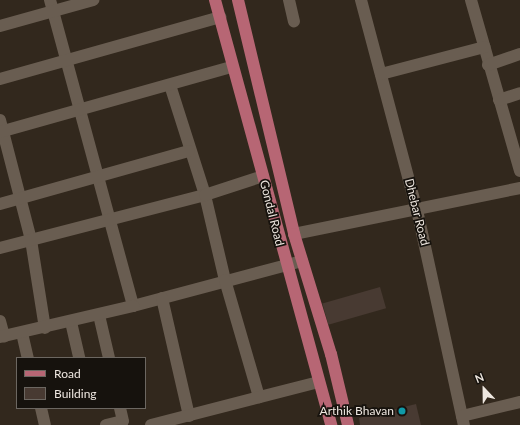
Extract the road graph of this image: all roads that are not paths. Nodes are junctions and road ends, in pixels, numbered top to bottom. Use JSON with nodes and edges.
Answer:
{"nodes":[{"id":1,"x":93,"y":0,"type":"edge"},
{"id":2,"x":215,"y":0,"type":"edge"},
{"id":3,"x":238,"y":0,"type":"edge"},
{"id":4,"x":289,"y":0,"type":"edge"},
{"id":5,"x":361,"y":0,"type":"edge"},
{"id":6,"x":471,"y":0,"type":"edge"},
{"id":7,"x":51,"y":5,"type":"edge"},
{"id":8,"x":220,"y":17,"type":"junction"},
{"id":9,"x":294,"y":21,"type":"dead end"},
{"id":10,"x":0,"y":26,"type":"edge"},
{"id":11,"x":485,"y":47,"type":"junction"},
{"id":12,"x":520,"y":54,"type":"edge"},
{"id":13,"x":67,"y":58,"type":"junction"},
{"id":14,"x":488,"y":65,"type":"junction"},
{"id":15,"x":232,"y":67,"type":"junction"},
{"id":16,"x":381,"y":74,"type":"junction"},
{"id":17,"x":0,"y":79,"type":"edge"},
{"id":18,"x":170,"y":86,"type":"junction"},
{"id":19,"x":520,"y":93,"type":"edge"},
{"id":20,"x":499,"y":100,"type":"junction"},
{"id":21,"x":81,"y":108,"type":"junction"},
{"id":22,"x":1,"y":128,"type":"edge"},
{"id":23,"x":189,"y":151,"type":"junction"},
{"id":24,"x":520,"y":171,"type":"edge"},
{"id":25,"x":263,"y":176,"type":"junction"},
{"id":26,"x":98,"y":177,"type":"junction"},
{"id":27,"x":520,"y":188,"type":"edge"},
{"id":28,"x":205,"y":195,"type":"junction"},
{"id":29,"x":20,"y":199,"type":"junction"},
{"id":30,"x":0,"y":204,"type":"edge"},
{"id":31,"x":417,"y":210,"type":"junction"},
{"id":32,"x":111,"y":219,"type":"junction"},
{"id":33,"x":294,"y":234,"type":"junction"},
{"id":34,"x":31,"y":240,"type":"junction"},
{"id":35,"x":0,"y":248,"type":"edge"},
{"id":36,"x":302,"y":261,"type":"junction"},
{"id":37,"x":285,"y":265,"type":"junction"},
{"id":38,"x":225,"y":280,"type":"junction"},
{"id":39,"x":162,"y":298,"type":"junction"},
{"id":40,"x":132,"y":306,"type":"junction"},
{"id":41,"x":99,"y":315,"type":"junction"},
{"id":42,"x":0,"y":321,"type":"edge"},
{"id":43,"x":71,"y":322,"type":"junction"},
{"id":44,"x":45,"y":328,"type":"junction"},
{"id":45,"x":22,"y":333,"type":"junction"},
{"id":46,"x":2,"y":337,"type":"edge"},
{"id":47,"x":28,"y":357,"type":"edge"},
{"id":48,"x":79,"y":357,"type":"edge"},
{"id":49,"x":109,"y":357,"type":"edge"},
{"id":50,"x":318,"y":382,"type":"junction"},
{"id":51,"x":259,"y":397,"type":"junction"},
{"id":52,"x":520,"y":402,"type":"edge"},
{"id":53,"x":41,"y":409,"type":"edge"},
{"id":54,"x":120,"y":409,"type":"edge"},
{"id":55,"x":189,"y":416,"type":"junction"},
{"id":56,"x":463,"y":420,"type":"edge"},
{"id":57,"x":124,"y":423,"type":"edge"},
{"id":58,"x":45,"y":425,"type":"edge"},
{"id":59,"x":106,"y":425,"type":"edge"},
{"id":60,"x":151,"y":425,"type":"edge"},
{"id":61,"x":331,"y":425,"type":"edge"},
{"id":62,"x":348,"y":425,"type":"edge"}],
"edges":[{"from":1,"to":7,"type":"street"},
{"from":2,"to":8,"type":"main road","name":"Gondal Road"},
{"from":3,"to":33,"type":"main road","name":"Gondal Road"},
{"from":4,"to":9,"type":"street"},
{"from":5,"to":16,"type":"street","name":"Dhebar Road"},
{"from":6,"to":11,"type":"street"},
{"from":7,"to":10,"type":"street"},
{"from":7,"to":13,"type":"street"},
{"from":8,"to":13,"type":"street"},
{"from":8,"to":15,"type":"main road","name":"Gondal Road"},
{"from":11,"to":14,"type":"street"},
{"from":11,"to":16,"type":"street"},
{"from":12,"to":14,"type":"street"},
{"from":13,"to":17,"type":"street"},
{"from":13,"to":21,"type":"street"},
{"from":14,"to":20,"type":"street"},
{"from":15,"to":18,"type":"street"},
{"from":15,"to":25,"type":"main road","name":"Gondal Road"},
{"from":16,"to":31,"type":"street","name":"Dhebar Road"},
{"from":18,"to":21,"type":"street"},
{"from":18,"to":23,"type":"street"},
{"from":19,"to":20,"type":"street"},
{"from":20,"to":24,"type":"street"},
{"from":21,"to":22,"type":"street"},
{"from":21,"to":26,"type":"street"},
{"from":22,"to":29,"type":"street"},
{"from":23,"to":26,"type":"street"},
{"from":23,"to":28,"type":"street"},
{"from":25,"to":28,"type":"street"},
{"from":25,"to":37,"type":"main road","name":"Gondal Road"},
{"from":26,"to":29,"type":"street"},
{"from":26,"to":32,"type":"street"},
{"from":27,"to":31,"type":"street"},
{"from":28,"to":32,"type":"street"},
{"from":28,"to":38,"type":"street"},
{"from":29,"to":30,"type":"street"},
{"from":29,"to":34,"type":"street"},
{"from":31,"to":33,"type":"street"},
{"from":31,"to":56,"type":"street","name":"Dhebar Road"},
{"from":32,"to":34,"type":"street"},
{"from":32,"to":40,"type":"street"},
{"from":33,"to":36,"type":"main road","name":"Gondal Road"},
{"from":34,"to":35,"type":"street"},
{"from":34,"to":44,"type":"street"},
{"from":36,"to":37,"type":"street"},
{"from":36,"to":62,"type":"main road","name":"Gondal Road"},
{"from":37,"to":38,"type":"street"},
{"from":37,"to":50,"type":"main road","name":"Gondal Road"},
{"from":38,"to":39,"type":"street"},
{"from":38,"to":51,"type":"street"},
{"from":39,"to":40,"type":"street"},
{"from":39,"to":55,"type":"street"},
{"from":40,"to":41,"type":"street"},
{"from":41,"to":43,"type":"street"},
{"from":41,"to":49,"type":"street"},
{"from":42,"to":46,"type":"street"},
{"from":43,"to":44,"type":"street"},
{"from":43,"to":48,"type":"street"},
{"from":44,"to":45,"type":"street"},
{"from":45,"to":46,"type":"street"},
{"from":45,"to":47,"type":"street"},
{"from":50,"to":51,"type":"street"},
{"from":50,"to":61,"type":"main road","name":"Gondal Road"},
{"from":51,"to":55,"type":"street"},
{"from":52,"to":56,"type":"street"},
{"from":53,"to":58,"type":"street"},
{"from":54,"to":57,"type":"street"},
{"from":55,"to":60,"type":"street"},
{"from":57,"to":59,"type":"street"}]}
